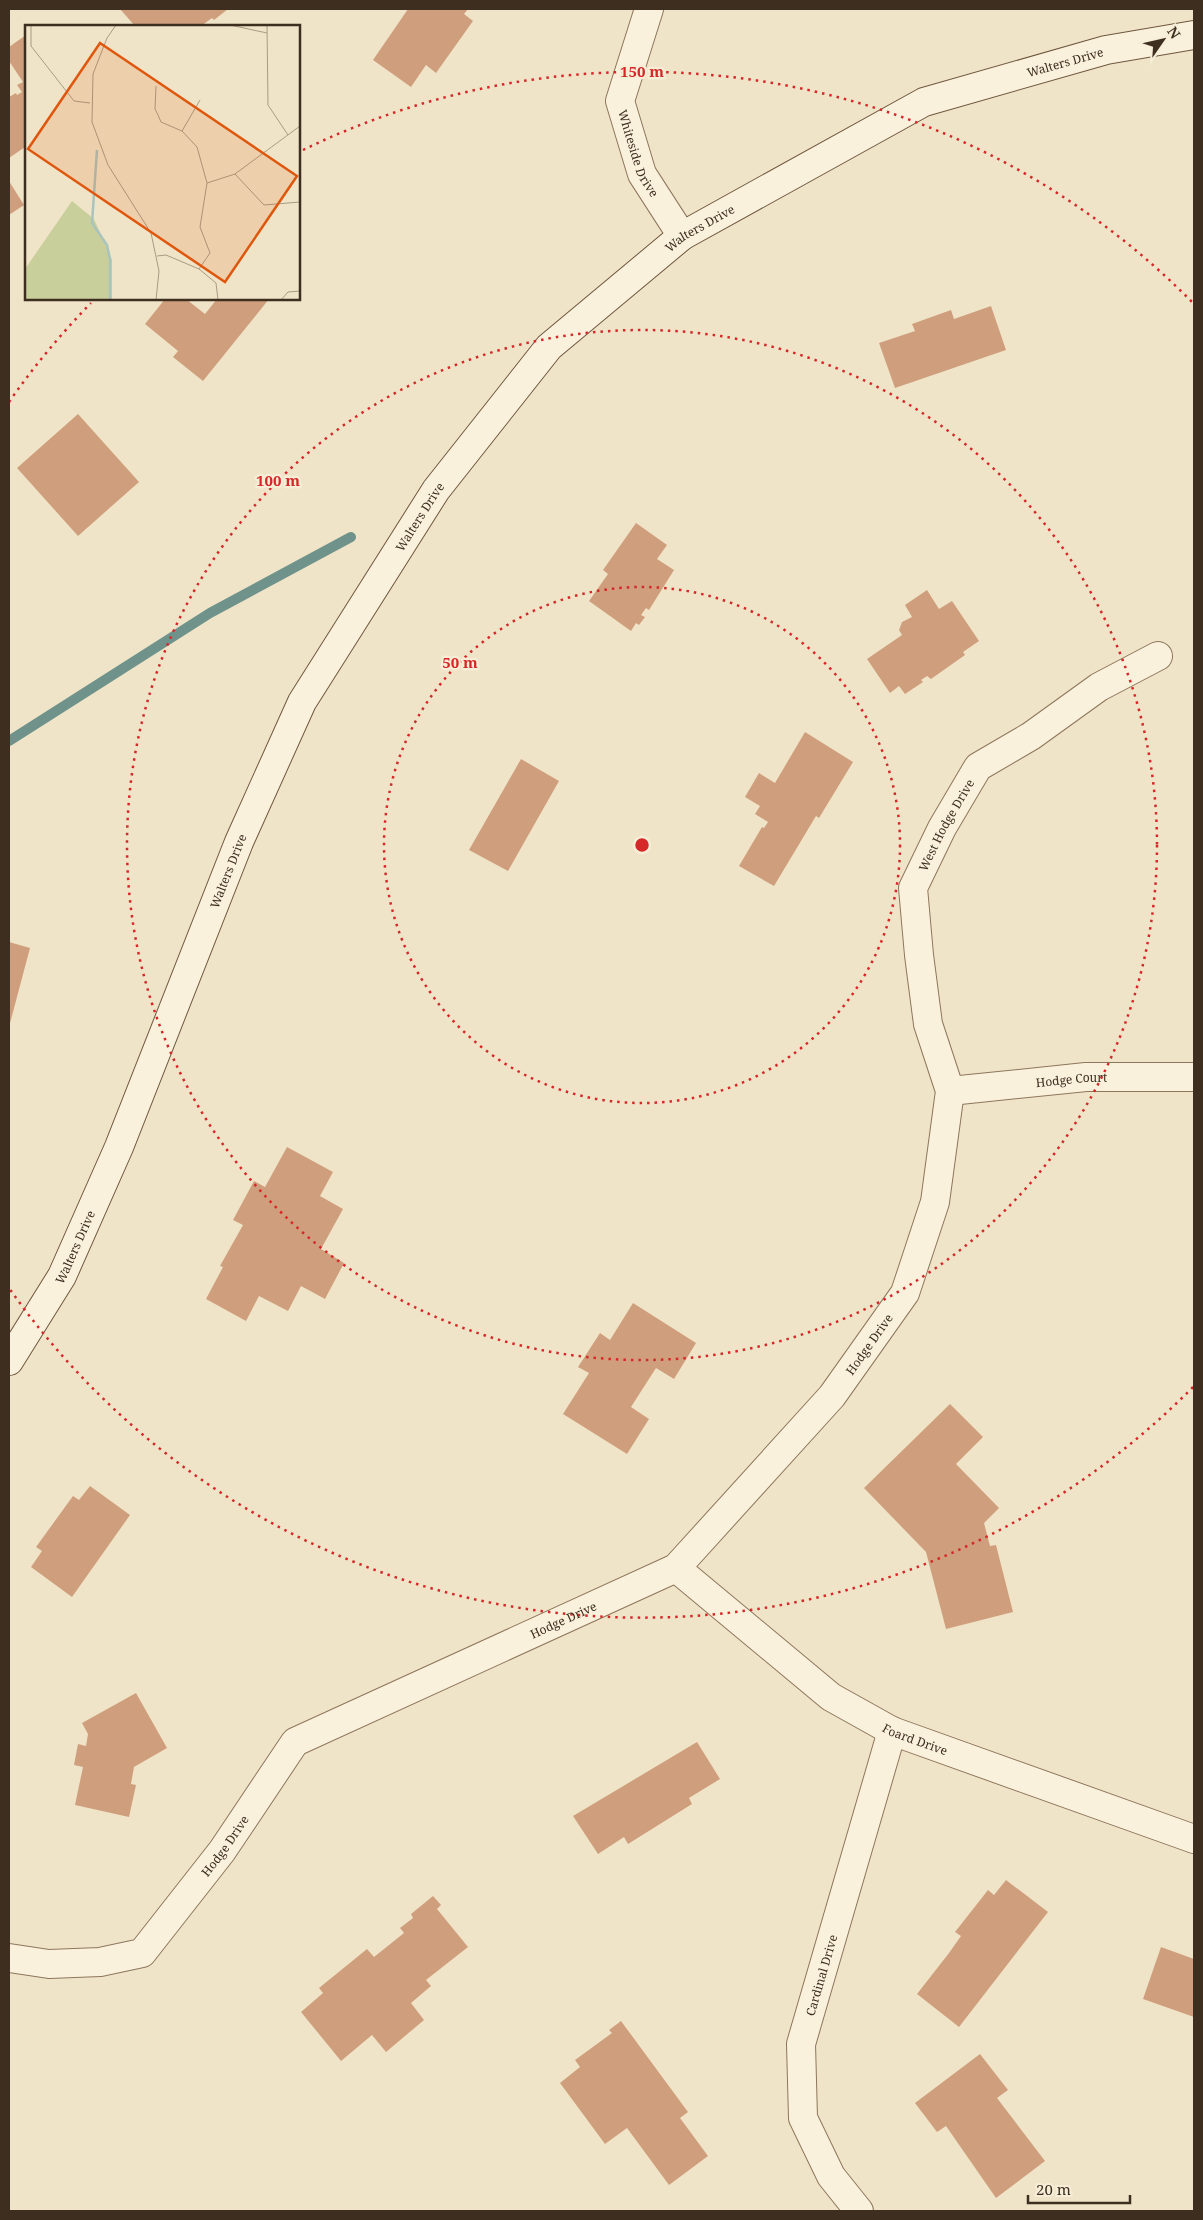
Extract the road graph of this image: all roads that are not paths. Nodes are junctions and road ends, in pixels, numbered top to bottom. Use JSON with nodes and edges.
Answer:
{"nodes":[{"id":1,"x":649,"y":9,"type":"edge"},
{"id":2,"x":1194,"y":35,"type":"edge"},
{"id":3,"x":682,"y":236,"type":"junction"},
{"id":4,"x":1158,"y":656,"type":"dead end"},
{"id":5,"x":1194,"y":1077,"type":"edge"},
{"id":6,"x":950,"y":1091,"type":"junction"},
{"id":7,"x":9,"y":1361,"type":"edge"},
{"id":8,"x":676,"y":1568,"type":"junction"},
{"id":9,"x":892,"y":1731,"type":"junction"},
{"id":10,"x":1194,"y":1839,"type":"edge"},
{"id":11,"x":9,"y":1958,"type":"edge"},
{"id":12,"x":858,"y":2211,"type":"edge"}],
"edges":[{"from":1,"to":3,"type":"street","name":"Whiteside Drive"},
{"from":2,"to":3,"type":"street","name":"Walters Drive"},
{"from":3,"to":7,"type":"street","name":"Walters Drive"},
{"from":4,"to":6,"type":"street","name":"West Hodge Drive"},
{"from":5,"to":6,"type":"street","name":"Hodge Court"},
{"from":6,"to":8,"type":"street","name":"Hodge Drive"},
{"from":8,"to":9,"type":"street","name":"Foard Drive"},
{"from":8,"to":11,"type":"street","name":"Hodge Drive"},
{"from":9,"to":10,"type":"street","name":"Foard Drive"},
{"from":9,"to":12,"type":"street","name":"Cardinal Drive"}]}
